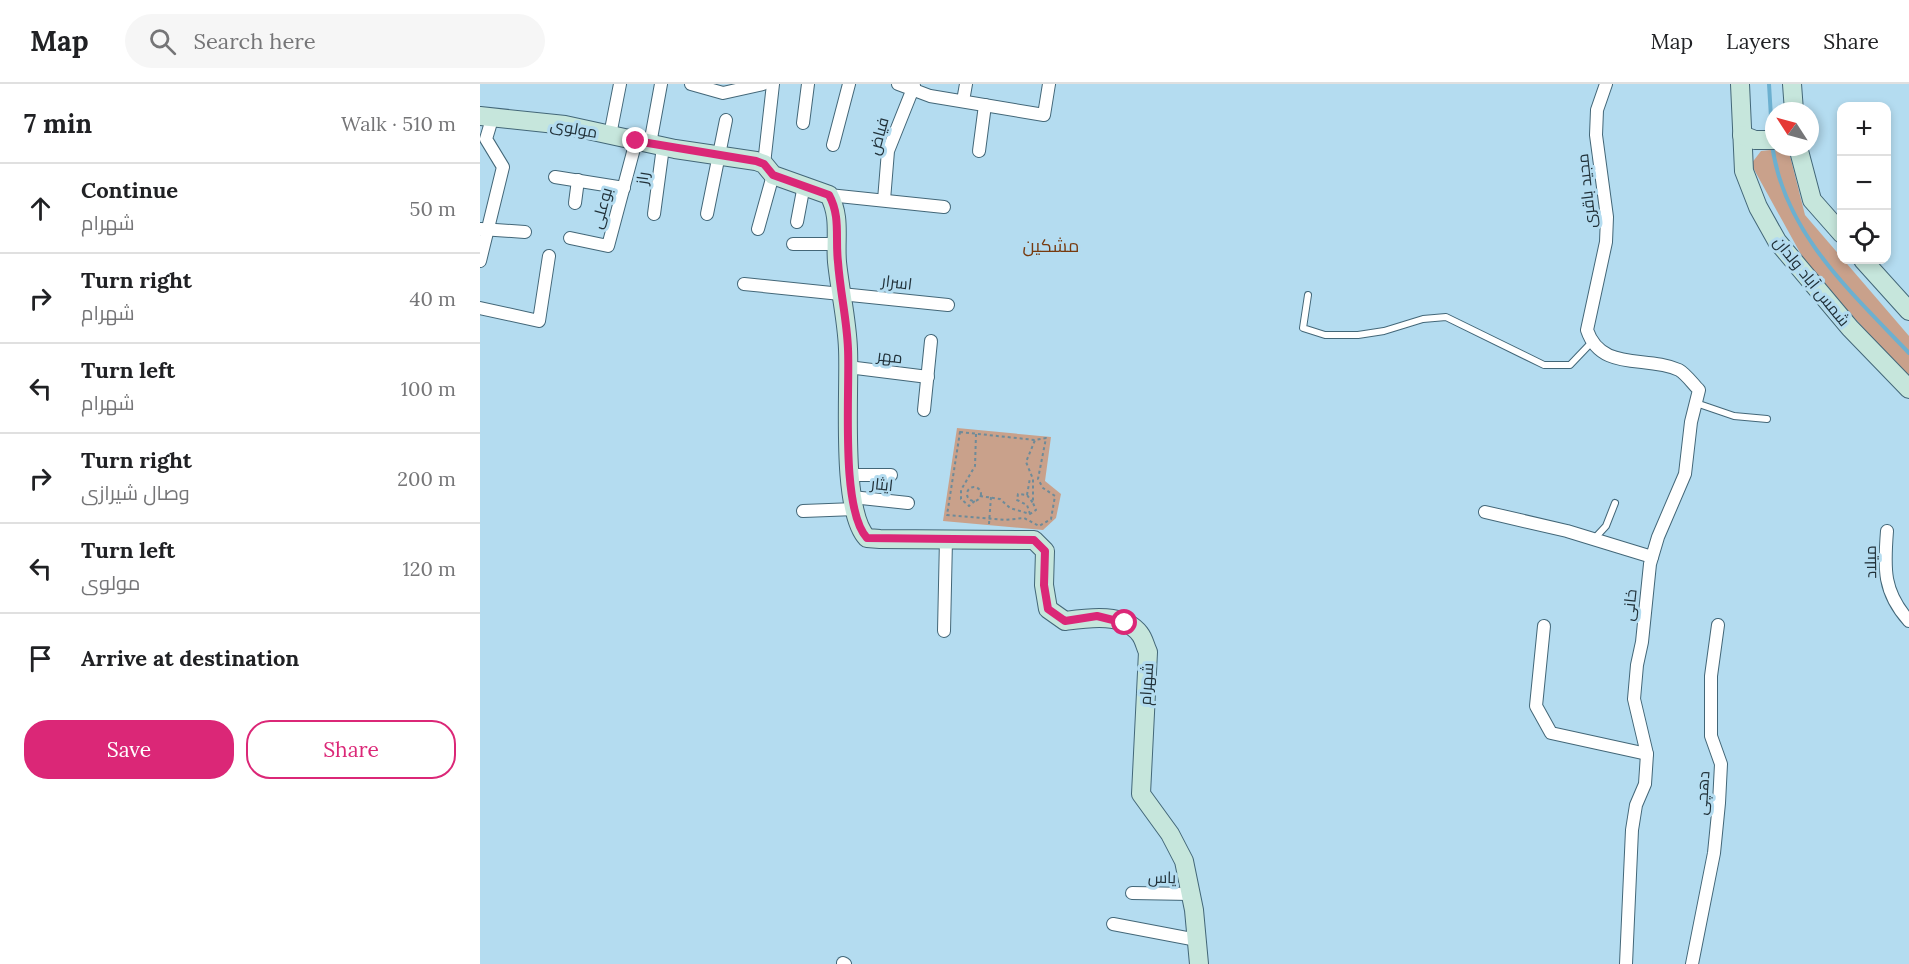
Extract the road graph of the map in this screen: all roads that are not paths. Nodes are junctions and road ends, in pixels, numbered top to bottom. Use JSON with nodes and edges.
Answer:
{"nodes":[{"id":1,"x":620,"y":84,"type":"edge"},
{"id":2,"x":661,"y":84,"type":"edge"},
{"id":3,"x":763,"y":84,"type":"edge"},
{"id":4,"x":773,"y":84,"type":"edge"},
{"id":5,"x":808,"y":84,"type":"edge"},
{"id":6,"x":849,"y":84,"type":"edge"},
{"id":7,"x":898,"y":84,"type":"edge"},
{"id":8,"x":966,"y":84,"type":"edge"},
{"id":9,"x":1049,"y":84,"type":"edge"},
{"id":10,"x":1606,"y":84,"type":"edge"},
{"id":11,"x":1740,"y":84,"type":"edge"},
{"id":12,"x":1792,"y":84,"type":"edge"},
{"id":13,"x":697,"y":85,"type":"edge"},
{"id":14,"x":748,"y":86,"type":"edge"},
{"id":15,"x":913,"y":87,"type":"edge"},
{"id":16,"x":963,"y":101,"type":"junction"},
{"id":17,"x":1793,"y":102,"type":"edge"},
{"id":18,"x":985,"y":105,"type":"junction"},
{"id":19,"x":486,"y":118,"type":"edge"},
{"id":20,"x":726,"y":120,"type":"dead end"},
{"id":21,"x":803,"y":123,"type":"dead end"},
{"id":22,"x":610,"y":135,"type":"junction"},
{"id":23,"x":1742,"y":135,"type":"junction"},
{"id":24,"x":1765,"y":141,"type":"edge"},
{"id":25,"x":650,"y":144,"type":"junction"},
{"id":26,"x":833,"y":145,"type":"dead end"},
{"id":27,"x":979,"y":151,"type":"dead end"},
{"id":28,"x":719,"y":155,"type":"junction"},
{"id":29,"x":1799,"y":156,"type":"edge"},
{"id":30,"x":769,"y":169,"type":"junction"},
{"id":31,"x":555,"y":177,"type":"dead end"},
{"id":32,"x":578,"y":180,"type":"junction"},
{"id":33,"x":804,"y":185,"type":"junction"},
{"id":34,"x":624,"y":188,"type":"junction"},
{"id":35,"x":829,"y":195,"type":"junction"},
{"id":36,"x":884,"y":200,"type":"junction"},
{"id":37,"x":574,"y":204,"type":"dead end"},
{"id":38,"x":944,"y":207,"type":"dead end"},
{"id":39,"x":654,"y":214,"type":"dead end"},
{"id":40,"x":707,"y":214,"type":"dead end"},
{"id":41,"x":797,"y":222,"type":"dead end"},
{"id":42,"x":1837,"y":228,"type":"edge"},
{"id":43,"x":484,"y":229,"type":"edge"},
{"id":44,"x":758,"y":229,"type":"dead end"},
{"id":45,"x":525,"y":232,"type":"dead end"},
{"id":46,"x":570,"y":238,"type":"dead end"},
{"id":47,"x":837,"y":243,"type":"junction"},
{"id":48,"x":793,"y":244,"type":"dead end"},
{"id":49,"x":549,"y":256,"type":"dead end"},
{"id":50,"x":480,"y":261,"type":"edge"},
{"id":51,"x":1867,"y":264,"type":"edge"},
{"id":52,"x":744,"y":284,"type":"dead end"},
{"id":53,"x":842,"y":292,"type":"junction"},
{"id":54,"x":1308,"y":296,"type":"dead end"},
{"id":55,"x":948,"y":305,"type":"dead end"},
{"id":56,"x":480,"y":308,"type":"edge"},
{"id":57,"x":1909,"y":311,"type":"edge"},
{"id":58,"x":932,"y":341,"type":"dead end"},
{"id":59,"x":1591,"y":343,"type":"junction"},
{"id":60,"x":848,"y":367,"type":"junction"},
{"id":61,"x":928,"y":377,"type":"junction"},
{"id":62,"x":1909,"y":390,"type":"edge"},
{"id":63,"x":1696,"y":403,"type":"junction"},
{"id":64,"x":924,"y":410,"type":"dead end"},
{"id":65,"x":1767,"y":419,"type":"dead end"},
{"id":66,"x":851,"y":475,"type":"junction"},
{"id":67,"x":891,"y":475,"type":"dead end"},
{"id":68,"x":853,"y":503,"type":"junction"},
{"id":69,"x":908,"y":503,"type":"dead end"},
{"id":70,"x":1615,"y":503,"type":"dead end"},
{"id":71,"x":803,"y":512,"type":"dead end"},
{"id":72,"x":1485,"y":512,"type":"dead end"},
{"id":73,"x":1887,"y":531,"type":"dead end"},
{"id":74,"x":946,"y":539,"type":"junction"},
{"id":75,"x":1593,"y":539,"type":"junction"},
{"id":76,"x":1652,"y":557,"type":"junction"},
{"id":77,"x":1909,"y":621,"type":"edge"},
{"id":78,"x":1718,"y":625,"type":"dead end"},
{"id":79,"x":1544,"y":626,"type":"dead end"},
{"id":80,"x":944,"y":632,"type":"dead end"},
{"id":81,"x":1647,"y":754,"type":"junction"},
{"id":82,"x":1132,"y":893,"type":"dead end"},
{"id":83,"x":1191,"y":894,"type":"junction"},
{"id":84,"x":1113,"y":924,"type":"dead end"},
{"id":85,"x":1197,"y":940,"type":"junction"},
{"id":86,"x":1199,"y":964,"type":"edge"},
{"id":87,"x":1626,"y":964,"type":"edge"},
{"id":88,"x":1692,"y":964,"type":"edge"}],
"edges":[{"from":1,"to":22,"type":"street"},
{"from":2,"to":25,"type":"street"},
{"from":3,"to":14,"type":"street"},
{"from":4,"to":30,"type":"street"},
{"from":5,"to":21,"type":"street"},
{"from":6,"to":26,"type":"street"},
{"from":7,"to":15,"type":"street"},
{"from":8,"to":16,"type":"street"},
{"from":9,"to":18,"type":"street"},
{"from":10,"to":59,"type":"street","name":"مجید باقری"},
{"from":11,"to":23,"type":"street","name":"شمس آباد ولدان"},
{"from":12,"to":17,"type":"street"},
{"from":13,"to":14,"type":"street"},
{"from":15,"to":16,"type":"street"},
{"from":15,"to":36,"type":"street","name":"فیاض"},
{"from":16,"to":18,"type":"street"},
{"from":18,"to":27,"type":"street"},
{"from":19,"to":22,"type":"street","name":"مولوی"},
{"from":19,"to":43,"type":"street"},
{"from":20,"to":28,"type":"street"},
{"from":22,"to":25,"type":"street","name":"مولوی"},
{"from":23,"to":24,"type":"street"},
{"from":23,"to":62,"type":"street","name":"شمس آباد ولدان"},
{"from":25,"to":28,"type":"street","name":"مولوی"},
{"from":25,"to":34,"type":"street","name":"بوعلی"},
{"from":25,"to":39,"type":"street","name":"راز"},
{"from":28,"to":30,"type":"street","name":"مولوی"},
{"from":28,"to":40,"type":"street"},
{"from":29,"to":42,"type":"street"},
{"from":30,"to":33,"type":"street","name":"مولوی"},
{"from":30,"to":44,"type":"street"},
{"from":31,"to":32,"type":"street"},
{"from":32,"to":34,"type":"street"},
{"from":32,"to":37,"type":"street"},
{"from":33,"to":35,"type":"street","name":"مولوی"},
{"from":33,"to":41,"type":"street"},
{"from":34,"to":46,"type":"street","name":"بوعلی"},
{"from":35,"to":36,"type":"street","name":"مولوی"},
{"from":35,"to":47,"type":"street"},
{"from":36,"to":38,"type":"street","name":"مولوی"},
{"from":43,"to":45,"type":"street"},
{"from":43,"to":50,"type":"street"},
{"from":47,"to":48,"type":"street"},
{"from":47,"to":53,"type":"street"},
{"from":49,"to":56,"type":"street"},
{"from":51,"to":57,"type":"street"},
{"from":52,"to":53,"type":"street","name":"اسرار"},
{"from":53,"to":55,"type":"street","name":"اسرار"},
{"from":53,"to":60,"type":"street"},
{"from":54,"to":59,"type":"lane"},
{"from":58,"to":61,"type":"street"},
{"from":59,"to":63,"type":"street"},
{"from":60,"to":61,"type":"street","name":"مهر"},
{"from":60,"to":66,"type":"street"},
{"from":61,"to":64,"type":"street"},
{"from":63,"to":65,"type":"lane"},
{"from":63,"to":76,"type":"street","name":"خانی"},
{"from":66,"to":67,"type":"street"},
{"from":66,"to":68,"type":"street"},
{"from":68,"to":69,"type":"street","name":"ایثار"},
{"from":68,"to":71,"type":"street","name":"ایثار"},
{"from":68,"to":74,"type":"street","name":"شهرام"},
{"from":70,"to":75,"type":"lane"},
{"from":72,"to":75,"type":"street"},
{"from":73,"to":77,"type":"street","name":"میلاد"},
{"from":74,"to":80,"type":"street"},
{"from":74,"to":83,"type":"street","name":"شهرام"},
{"from":75,"to":76,"type":"street"},
{"from":76,"to":81,"type":"street","name":"خانی"},
{"from":78,"to":88,"type":"street","name":"دهچی"},
{"from":79,"to":81,"type":"street"},
{"from":81,"to":87,"type":"street","name":"خانی"},
{"from":82,"to":83,"type":"street","name":"یاس"},
{"from":83,"to":85,"type":"street","name":"شهرام"},
{"from":84,"to":85,"type":"street"},
{"from":85,"to":86,"type":"street","name":"شهرام"}]}
